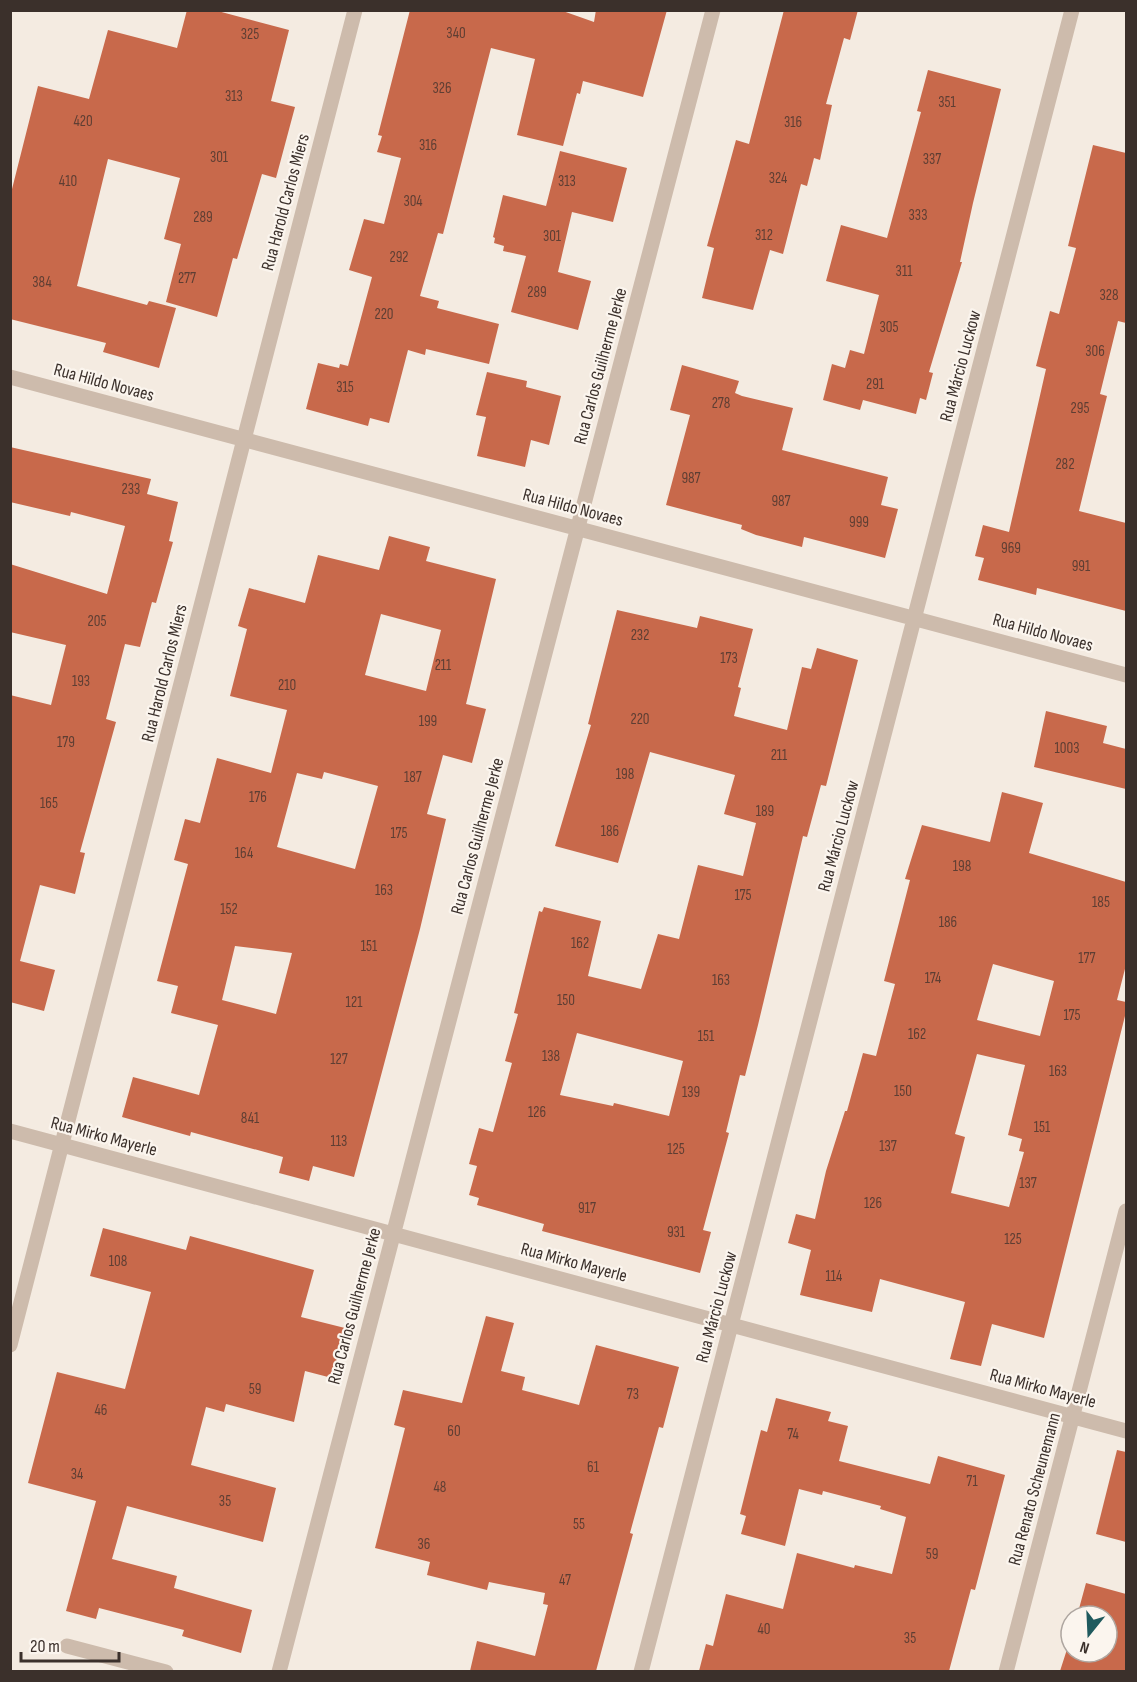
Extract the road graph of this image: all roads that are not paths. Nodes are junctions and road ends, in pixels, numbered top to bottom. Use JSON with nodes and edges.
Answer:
{"nodes":[{"id":1,"x":355,"y":10,"type":"edge"},
{"id":2,"x":713,"y":10,"type":"edge"},
{"id":3,"x":1072,"y":10,"type":"edge"},
{"id":4,"x":10,"y":377,"type":"edge"},
{"id":5,"x":244,"y":439,"type":"junction"},
{"id":6,"x":578,"y":529,"type":"junction"},
{"id":7,"x":914,"y":618,"type":"junction"},
{"id":8,"x":1126,"y":675,"type":"edge"},
{"id":9,"x":10,"y":1131,"type":"edge"},
{"id":10,"x":62,"y":1145,"type":"junction"},
{"id":11,"x":1126,"y":1211,"type":"edge"},
{"id":12,"x":393,"y":1234,"type":"junction"},
{"id":13,"x":731,"y":1325,"type":"junction"},
{"id":14,"x":10,"y":1345,"type":"edge"},
{"id":15,"x":1073,"y":1416,"type":"junction"},
{"id":16,"x":1126,"y":1431,"type":"edge"},
{"id":17,"x":67,"y":1646,"type":"dead end"},
{"id":18,"x":166,"y":1671,"type":"edge"},
{"id":19,"x":279,"y":1671,"type":"edge"},
{"id":20,"x":641,"y":1671,"type":"edge"},
{"id":21,"x":1006,"y":1671,"type":"edge"}],
"edges":[{"from":1,"to":5,"type":"street","name":"Rua Harold Carlos Miers"},
{"from":2,"to":6,"type":"street","name":"Rua Carlos Guilherme Jerke"},
{"from":3,"to":7,"type":"street","name":"Rua Márcio Luckow"},
{"from":4,"to":5,"type":"street","name":"Rua Hildo Novaes"},
{"from":5,"to":6,"type":"street","name":"Rua Hildo Novaes"},
{"from":5,"to":10,"type":"street","name":"Rua Harold Carlos Miers"},
{"from":6,"to":7,"type":"street","name":"Rua Hildo Novaes"},
{"from":6,"to":12,"type":"street","name":"Rua Carlos Guilherme Jerke"},
{"from":7,"to":8,"type":"street","name":"Rua Hildo Novaes"},
{"from":7,"to":13,"type":"street","name":"Rua Márcio Luckow"},
{"from":9,"to":10,"type":"street","name":"Rua Mirko Mayerle"},
{"from":10,"to":12,"type":"street","name":"Rua Mirko Mayerle"},
{"from":10,"to":14,"type":"street","name":"Rua Harold Carlos Miers"},
{"from":11,"to":15,"type":"street","name":"Rua Renato Scheunemann"},
{"from":12,"to":13,"type":"street","name":"Rua Mirko Mayerle"},
{"from":12,"to":19,"type":"street","name":"Rua Carlos Guilherme Jerke"},
{"from":13,"to":15,"type":"street","name":"Rua Mirko Mayerle"},
{"from":13,"to":20,"type":"street","name":"Rua Márcio Luckow"},
{"from":15,"to":16,"type":"street","name":"Rua Mirko Mayerle"},
{"from":15,"to":21,"type":"street","name":"Rua Renato Scheunemann"},
{"from":17,"to":18,"type":"street"}]}
